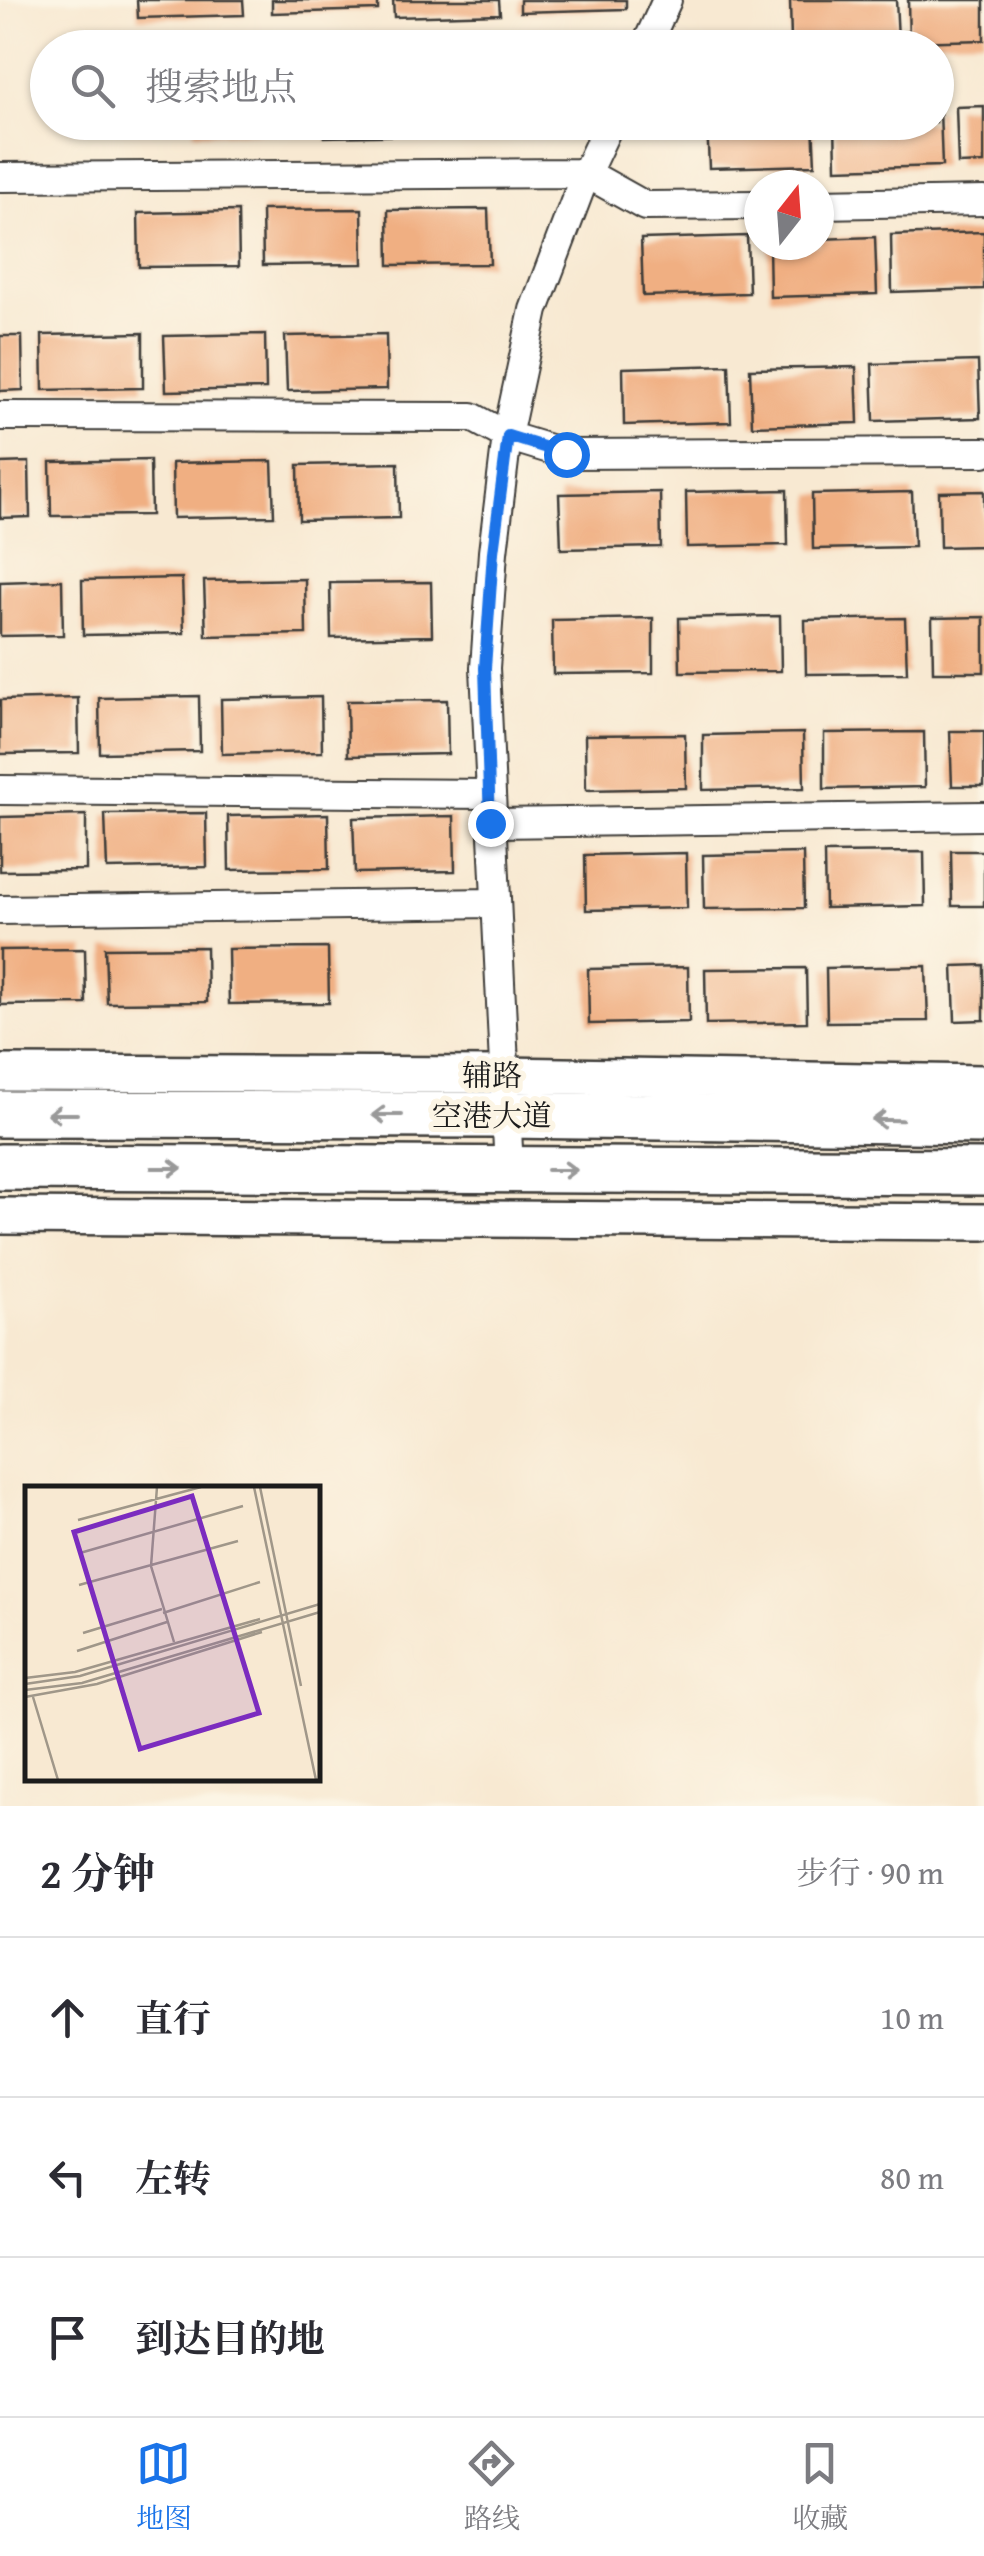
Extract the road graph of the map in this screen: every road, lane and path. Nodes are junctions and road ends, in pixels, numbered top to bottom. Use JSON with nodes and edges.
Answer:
{"nodes":[{"id":1,"x":667,"y":0,"type":"edge"},
{"id":2,"x":653,"y":30,"type":"edge"},
{"id":3,"x":602,"y":140,"type":"edge"},
{"id":4,"x":586,"y":173,"type":"junction"},
{"id":5,"x":0,"y":177,"type":"edge"},
{"id":6,"x":984,"y":201,"type":"edge"},
{"id":7,"x":834,"y":204,"type":"edge"},
{"id":8,"x":744,"y":205,"type":"edge"},
{"id":9,"x":0,"y":416,"type":"edge"},
{"id":10,"x":508,"y":436,"type":"junction"},
{"id":11,"x":984,"y":452,"type":"edge"},
{"id":12,"x":0,"y":790,"type":"edge"},
{"id":13,"x":489,"y":794,"type":"junction"},
{"id":14,"x":984,"y":816,"type":"edge"},
{"id":15,"x":490,"y":823,"type":"junction"},
{"id":16,"x":494,"y":903,"type":"junction"},
{"id":17,"x":0,"y":910,"type":"edge"},
{"id":18,"x":0,"y":1073,"type":"edge"},
{"id":19,"x":984,"y":1083,"type":"edge"},
{"id":20,"x":504,"y":1095,"type":"junction"},
{"id":21,"x":0,"y":1114,"type":"edge"},
{"id":22,"x":984,"y":1121,"type":"edge"},
{"id":23,"x":0,"y":1167,"type":"edge"},
{"id":24,"x":508,"y":1170,"type":"junction"},
{"id":25,"x":984,"y":1172,"type":"edge"},
{"id":26,"x":0,"y":1216,"type":"edge"},
{"id":27,"x":984,"y":1222,"type":"edge"}],
"edges":[{"from":1,"to":2,"type":"street"},
{"from":3,"to":4,"type":"street"},
{"from":4,"to":5,"type":"street"},
{"from":4,"to":8,"type":"street"},
{"from":4,"to":10,"type":"street"},
{"from":6,"to":7,"type":"street"},
{"from":9,"to":10,"type":"street"},
{"from":10,"to":11,"type":"street"},
{"from":10,"to":13,"type":"street"},
{"from":12,"to":13,"type":"street"},
{"from":13,"to":15,"type":"street"},
{"from":14,"to":15,"type":"street"},
{"from":15,"to":16,"type":"street"},
{"from":16,"to":17,"type":"street"},
{"from":16,"to":20,"type":"street"},
{"from":18,"to":20,"type":"street","name":"辅路"},
{"from":19,"to":20,"type":"street","name":"辅路"},
{"from":20,"to":21,"type":"main road","name":"空港大道","one_way":true},
{"from":22,"to":20,"type":"main road","name":"空港大道","one_way":true},
{"from":20,"to":24,"type":"street"},
{"from":23,"to":24,"type":"main road","name":"空港大道","one_way":true},
{"from":24,"to":25,"type":"main road","name":"空港大道","one_way":true},
{"from":26,"to":27,"type":"street"}]}
